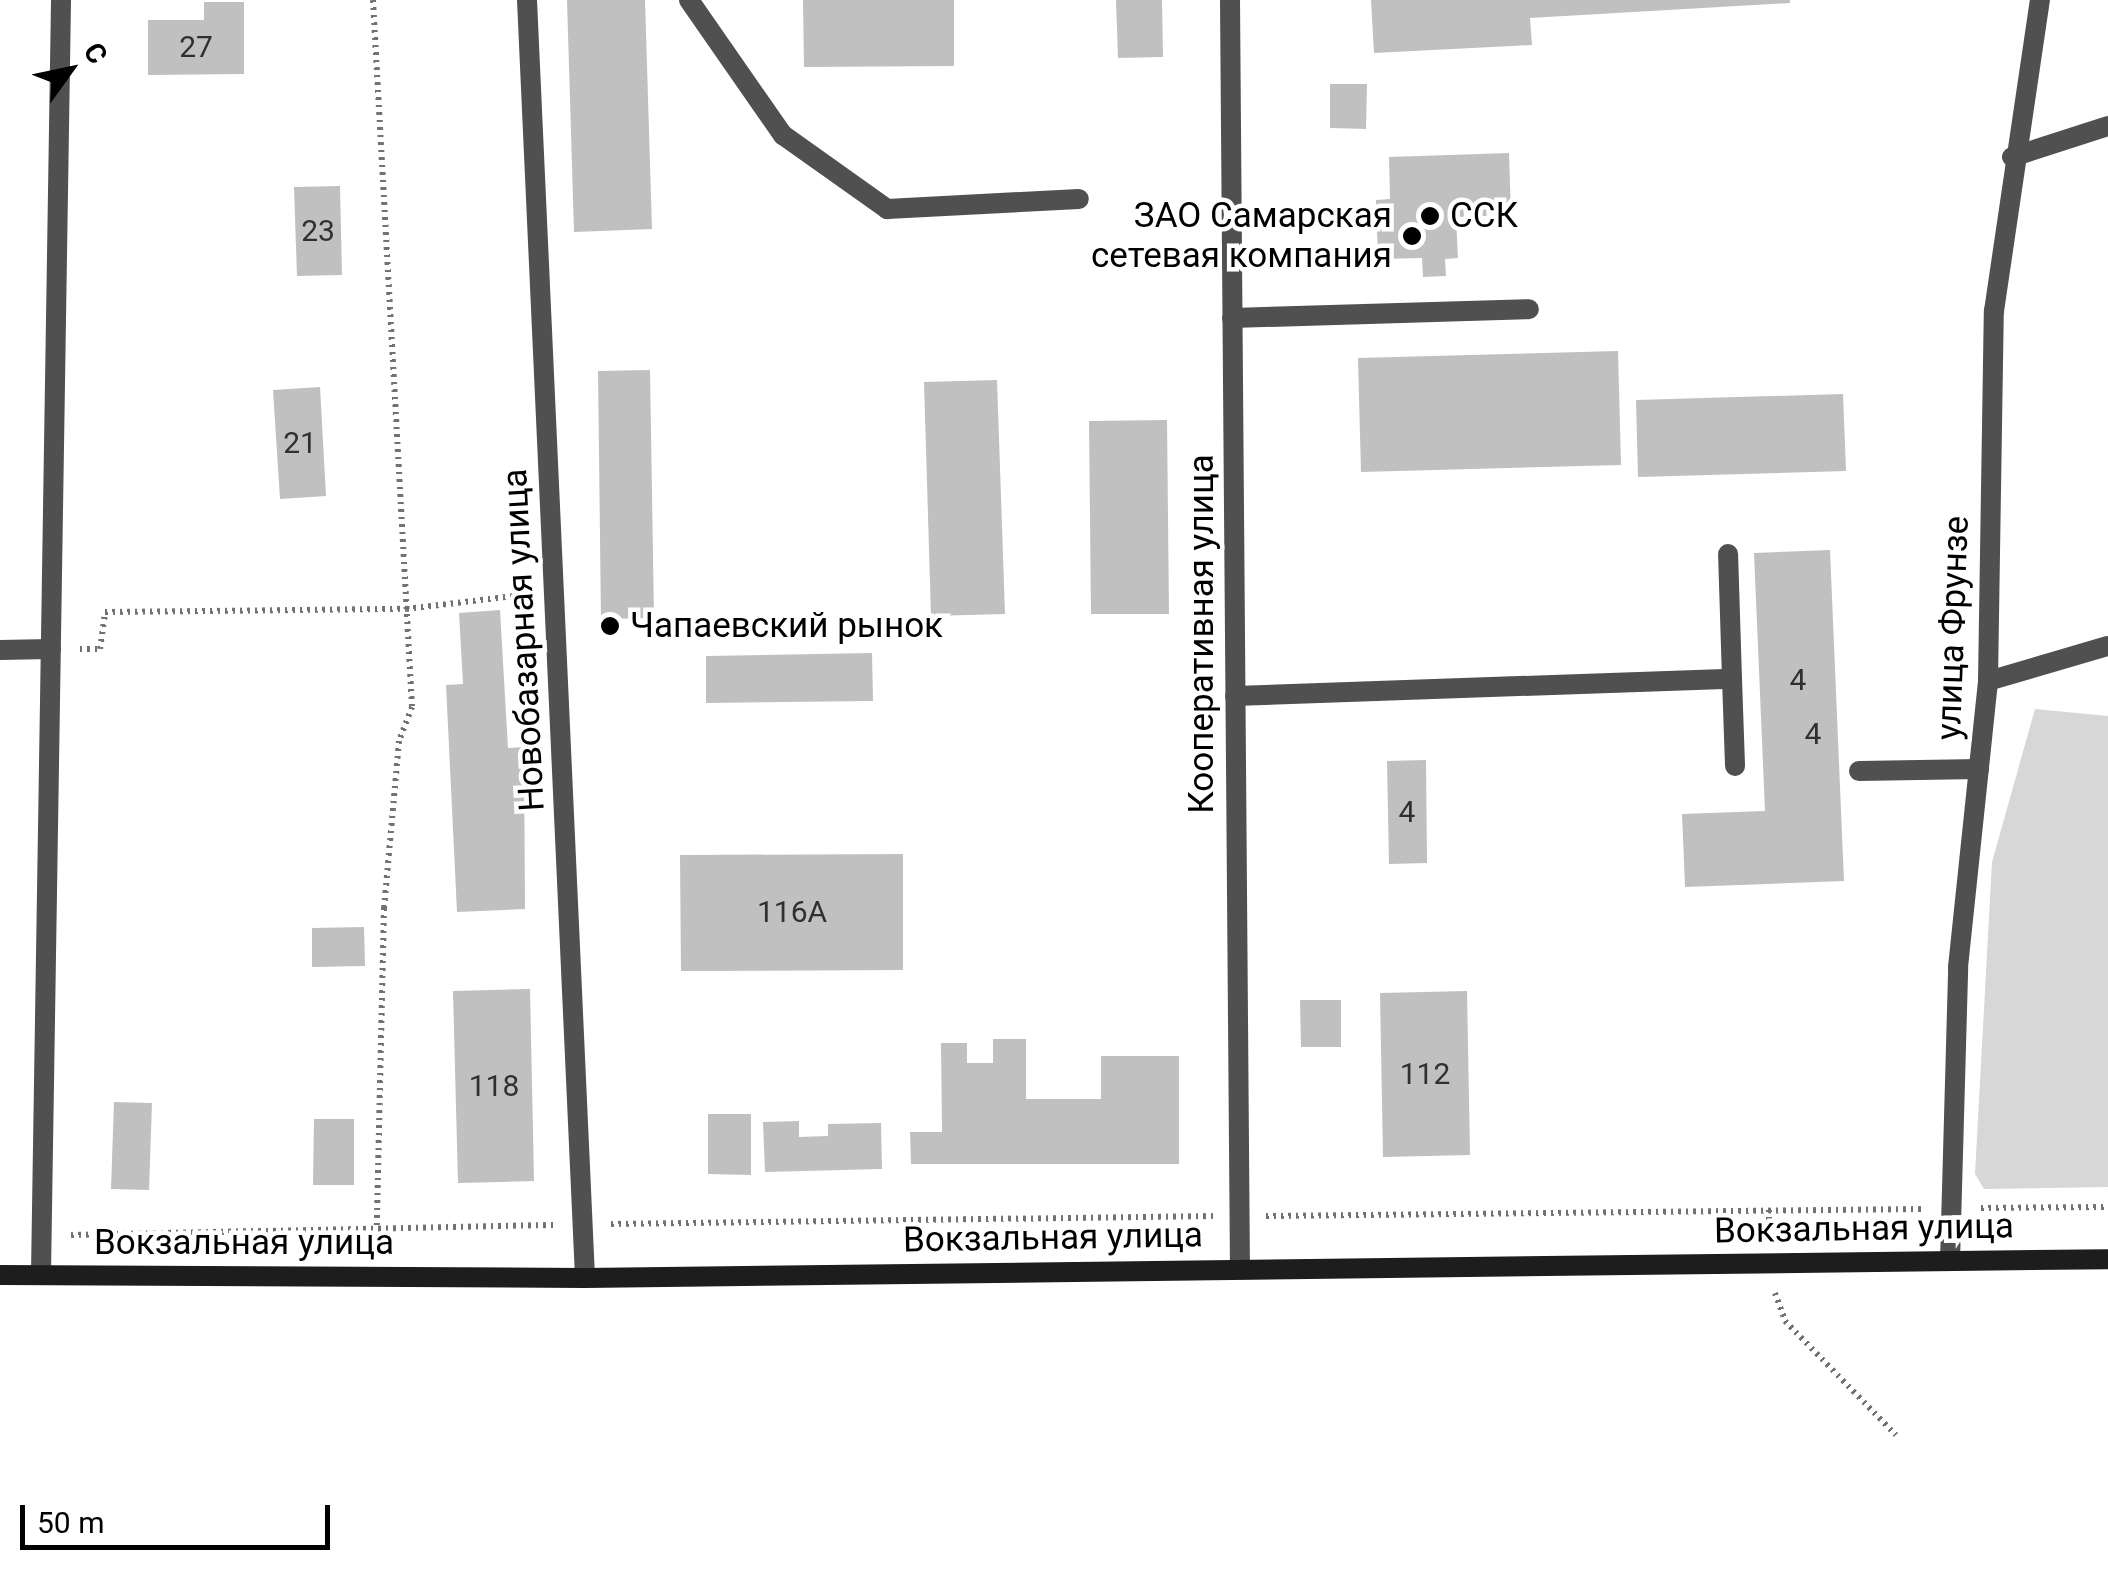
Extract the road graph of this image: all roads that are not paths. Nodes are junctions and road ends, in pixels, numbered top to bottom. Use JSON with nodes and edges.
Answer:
{"nodes":[{"id":1,"x":61,"y":0,"type":"edge"},
{"id":2,"x":528,"y":0,"type":"edge"},
{"id":3,"x":689,"y":0,"type":"edge"},
{"id":4,"x":1230,"y":0,"type":"edge"},
{"id":5,"x":2040,"y":0,"type":"edge"},
{"id":6,"x":2108,"y":126,"type":"edge"},
{"id":7,"x":2012,"y":157,"type":"junction"},
{"id":8,"x":1078,"y":200,"type":"dead end"},
{"id":9,"x":1529,"y":309,"type":"dead end"},
{"id":10,"x":1232,"y":318,"type":"junction"},
{"id":11,"x":1728,"y":554,"type":"dead end"},
{"id":12,"x":2108,"y":646,"type":"edge"},
{"id":13,"x":52,"y":649,"type":"junction"},
{"id":14,"x":0,"y":650,"type":"edge"},
{"id":15,"x":1732,"y":679,"type":"junction"},
{"id":16,"x":1988,"y":681,"type":"junction"},
{"id":17,"x":1235,"y":696,"type":"junction"},
{"id":18,"x":1735,"y":766,"type":"dead end"},
{"id":19,"x":1979,"y":769,"type":"junction"},
{"id":20,"x":1859,"y":771,"type":"dead end"},
{"id":21,"x":2108,"y":1259,"type":"edge"},
{"id":22,"x":1950,"y":1261,"type":"junction"},
{"id":23,"x":1240,"y":1267,"type":"junction"},
{"id":24,"x":42,"y":1274,"type":"junction"},
{"id":25,"x":0,"y":1275,"type":"edge"},
{"id":26,"x":585,"y":1278,"type":"junction"}],
"edges":[{"from":1,"to":13,"type":"street"},
{"from":2,"to":26,"type":"street","name":"Новобазарная улица"},
{"from":3,"to":8,"type":"street"},
{"from":4,"to":10,"type":"street","name":"Кооперативная улица"},
{"from":5,"to":7,"type":"street","name":"улица Фрунзе"},
{"from":6,"to":7,"type":"street"},
{"from":7,"to":16,"type":"street","name":"улица Фрунзе"},
{"from":9,"to":10,"type":"street"},
{"from":10,"to":17,"type":"street","name":"Кооперативная улица"},
{"from":11,"to":15,"type":"street"},
{"from":12,"to":16,"type":"street"},
{"from":13,"to":14,"type":"street"},
{"from":13,"to":24,"type":"street"},
{"from":15,"to":17,"type":"street"},
{"from":15,"to":18,"type":"street"},
{"from":16,"to":19,"type":"street","name":"улица Фрунзе"},
{"from":17,"to":23,"type":"street","name":"Кооперативная улица"},
{"from":19,"to":20,"type":"street"},
{"from":19,"to":22,"type":"street","name":"улица Фрунзе"},
{"from":21,"to":22,"type":"street","name":"Вокзальная улица"},
{"from":22,"to":23,"type":"street","name":"Вокзальная улица"},
{"from":23,"to":26,"type":"street","name":"Вокзальная улица"},
{"from":24,"to":25,"type":"street","name":"Вокзальная улица"},
{"from":24,"to":26,"type":"street","name":"Вокзальная улица"}]}
